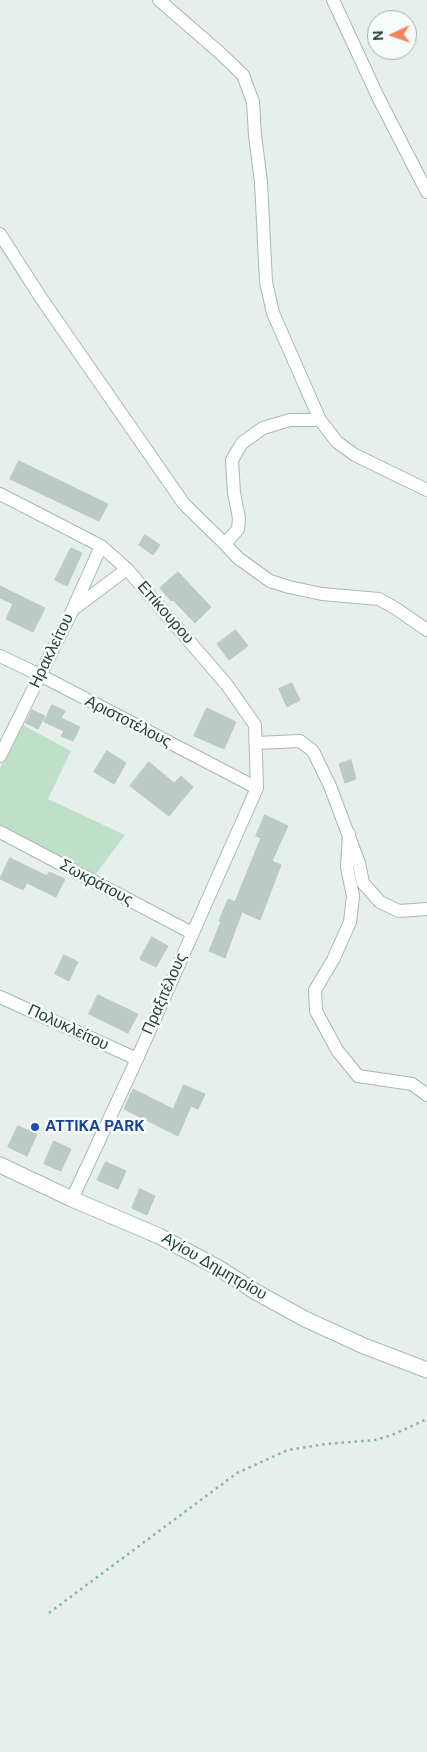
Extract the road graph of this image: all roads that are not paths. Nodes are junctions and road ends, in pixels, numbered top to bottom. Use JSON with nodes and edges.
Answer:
{"nodes":[{"id":1,"x":159,"y":0,"type":"edge"},
{"id":2,"x":333,"y":0,"type":"edge"},
{"id":3,"x":427,"y":192,"type":"edge"},
{"id":4,"x":0,"y":234,"type":"edge"},
{"id":5,"x":320,"y":420,"type":"junction"},
{"id":6,"x":427,"y":490,"type":"edge"},
{"id":7,"x":0,"y":494,"type":"edge"},
{"id":8,"x":225,"y":544,"type":"junction"},
{"id":9,"x":101,"y":546,"type":"junction"},
{"id":10,"x":127,"y":569,"type":"junction"},
{"id":11,"x":73,"y":610,"type":"junction"},
{"id":12,"x":427,"y":629,"type":"edge"},
{"id":13,"x":0,"y":656,"type":"edge"},
{"id":14,"x":40,"y":676,"type":"junction"},
{"id":15,"x":256,"y":743,"type":"junction"},
{"id":16,"x":0,"y":756,"type":"edge"},
{"id":17,"x":256,"y":788,"type":"junction"},
{"id":18,"x":0,"y":832,"type":"edge"},
{"id":19,"x":348,"y":834,"type":"junction"},
{"id":20,"x":427,"y":910,"type":"edge"},
{"id":21,"x":192,"y":933,"type":"junction"},
{"id":22,"x":0,"y":997,"type":"edge"},
{"id":23,"x":137,"y":1059,"type":"junction"},
{"id":24,"x":427,"y":1095,"type":"edge"},
{"id":25,"x":0,"y":1165,"type":"edge"},
{"id":26,"x":72,"y":1199,"type":"junction"},
{"id":27,"x":427,"y":1370,"type":"edge"}],
"edges":[{"from":1,"to":5,"type":"street"},
{"from":2,"to":3,"type":"street"},
{"from":4,"to":8,"type":"street"},
{"from":5,"to":6,"type":"street"},
{"from":5,"to":8,"type":"street"},
{"from":7,"to":9,"type":"street","name":"Επίκουρου"},
{"from":8,"to":12,"type":"street"},
{"from":9,"to":10,"type":"street","name":"Επίκουρου"},
{"from":9,"to":11,"type":"street","name":"Ηρακλείτου"},
{"from":10,"to":11,"type":"street"},
{"from":10,"to":15,"type":"street","name":"Επίκουρου"},
{"from":11,"to":14,"type":"street","name":"Ηρακλείτου"},
{"from":13,"to":14,"type":"street","name":"Αριστοτέλους"},
{"from":14,"to":16,"type":"street","name":"Ηρακλείτου"},
{"from":14,"to":17,"type":"street","name":"Αριστοτέλους"},
{"from":15,"to":17,"type":"street","name":"Επίκουρου"},
{"from":15,"to":19,"type":"street"},
{"from":17,"to":21,"type":"street","name":"Πραξιτέλους"},
{"from":18,"to":21,"type":"street","name":"Σωκράτους"},
{"from":19,"to":20,"type":"street"},
{"from":19,"to":24,"type":"street"},
{"from":21,"to":23,"type":"street","name":"Πραξιτέλους"},
{"from":22,"to":23,"type":"street","name":"Πολυκλείτου"},
{"from":23,"to":26,"type":"street","name":"Πραξιτέλους"},
{"from":25,"to":26,"type":"street","name":"Αγίου Δημητρίου"},
{"from":26,"to":27,"type":"street","name":"Αγίου Δημητρίου"}]}
